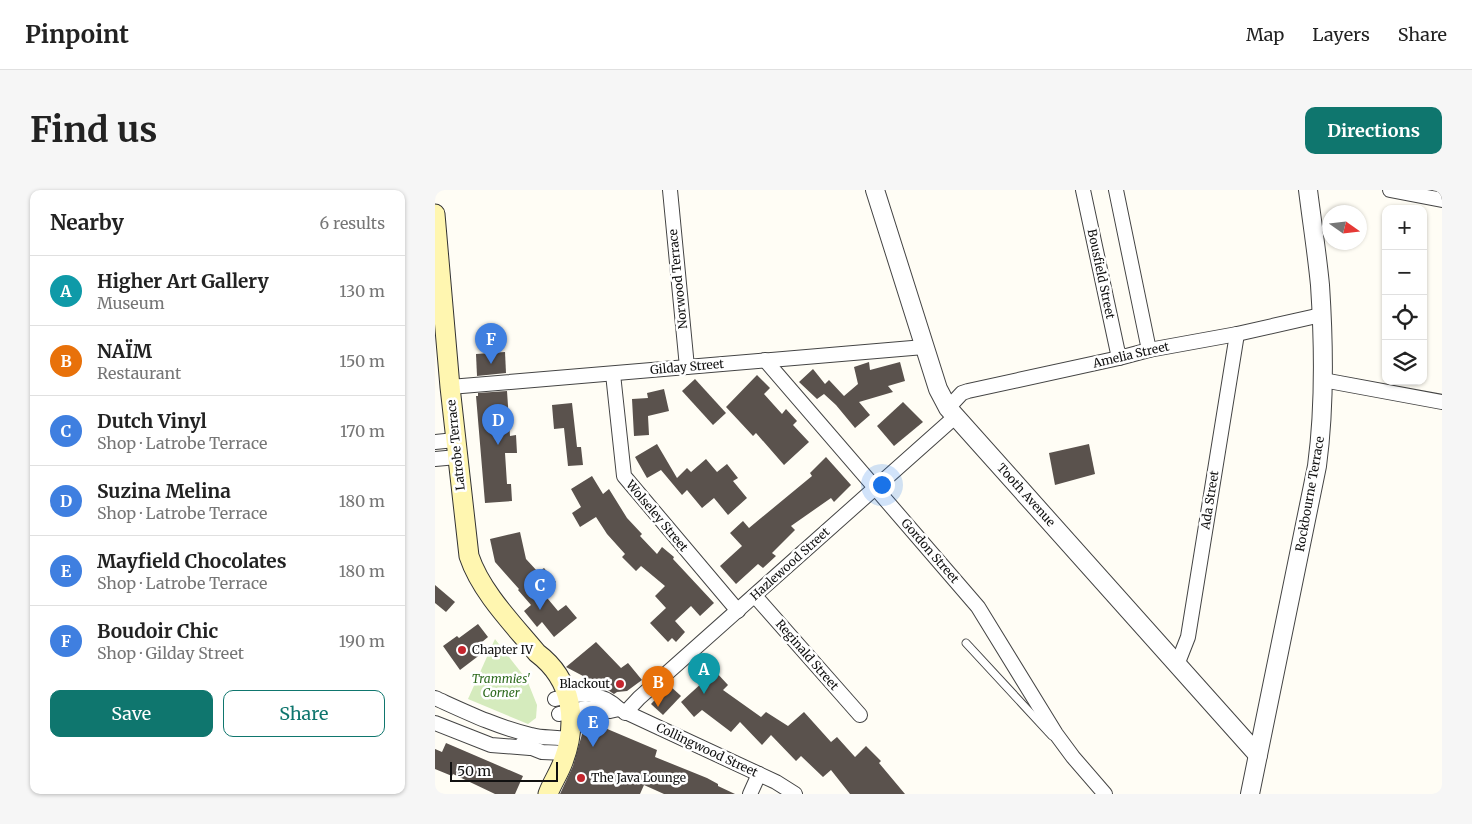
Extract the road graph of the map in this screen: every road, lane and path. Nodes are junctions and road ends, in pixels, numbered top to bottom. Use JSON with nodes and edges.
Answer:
{"nodes":[{"id":1,"x":670,"y":190,"type":"edge"},
{"id":2,"x":875,"y":190,"type":"edge"},
{"id":3,"x":1083,"y":190,"type":"edge"},
{"id":4,"x":1116,"y":190,"type":"edge"},
{"id":5,"x":1308,"y":190,"type":"edge"},
{"id":6,"x":1390,"y":190,"type":"edge"},
{"id":7,"x":1442,"y":200,"type":"edge"},
{"id":8,"x":435,"y":214,"type":"edge"},
{"id":9,"x":1321,"y":315,"type":"junction"},
{"id":10,"x":1237,"y":334,"type":"junction"},
{"id":11,"x":924,"y":347,"type":"junction"},
{"id":12,"x":1149,"y":350,"type":"junction"},
{"id":13,"x":1119,"y":358,"type":"junction"},
{"id":14,"x":765,"y":360,"type":"junction"},
{"id":15,"x":687,"y":367,"type":"junction"},
{"id":16,"x":613,"y":374,"type":"junction"},
{"id":17,"x":1323,"y":380,"type":"junction"},
{"id":18,"x":450,"y":387,"type":"junction"},
{"id":19,"x":1442,"y":402,"type":"edge"},
{"id":20,"x":952,"y":412,"type":"junction"},
{"id":21,"x":435,"y":442,"type":"edge"},
{"id":22,"x":456,"y":449,"type":"junction"},
{"id":23,"x":435,"y":459,"type":"edge"},
{"id":24,"x":876,"y":487,"type":"junction"},
{"id":25,"x":755,"y":596,"type":"junction"},
{"id":26,"x":739,"y":610,"type":"junction"},
{"id":27,"x":966,"y":643,"type":"dead end"},
{"id":28,"x":1177,"y":665,"type":"junction"},
{"id":29,"x":435,"y":698,"type":"edge"},
{"id":30,"x":563,"y":705,"type":"junction"},
{"id":31,"x":622,"y":711,"type":"junction"},
{"id":32,"x":860,"y":714,"type":"dead end"},
{"id":33,"x":435,"y":723,"type":"edge"},
{"id":34,"x":500,"y":727,"type":"junction"},
{"id":35,"x":563,"y":746,"type":"junction"},
{"id":36,"x":530,"y":748,"type":"junction"},
{"id":37,"x":1258,"y":755,"type":"junction"},
{"id":38,"x":1073,"y":757,"type":"junction"},
{"id":39,"x":759,"y":774,"type":"junction"},
{"id":40,"x":551,"y":786,"type":"edge"},
{"id":41,"x":750,"y":794,"type":"edge"},
{"id":42,"x":795,"y":794,"type":"edge"},
{"id":43,"x":1105,"y":794,"type":"edge"},
{"id":44,"x":1250,"y":794,"type":"edge"}],
"edges":[{"from":1,"to":15,"type":"street","name":"Norwood Terrace"},
{"from":2,"to":11,"type":"street","name":"Tooth Avenue"},
{"from":3,"to":13,"type":"street","name":"Bousfield Street"},
{"from":4,"to":12,"type":"street"},
{"from":5,"to":9,"type":"street","name":"Rockbourne Terrace"},
{"from":6,"to":7,"type":"street"},
{"from":8,"to":18,"type":"main road","name":"Latrobe Terrace"},
{"from":9,"to":10,"type":"street","name":"Amelia Street"},
{"from":9,"to":17,"type":"street","name":"Rockbourne Terrace"},
{"from":10,"to":12,"type":"street","name":"Amelia Street"},
{"from":10,"to":28,"type":"street","name":"Ada Street"},
{"from":11,"to":14,"type":"street","name":"Gilday Street"},
{"from":11,"to":20,"type":"street","name":"Tooth Avenue"},
{"from":12,"to":13,"type":"street","name":"Amelia Street"},
{"from":13,"to":20,"type":"street","name":"Amelia Street"},
{"from":14,"to":15,"type":"street","name":"Gilday Street"},
{"from":14,"to":24,"type":"street","name":"Gordon Street"},
{"from":15,"to":16,"type":"street","name":"Gilday Street"},
{"from":16,"to":18,"type":"street","name":"Gilday Street"},
{"from":16,"to":26,"type":"street","name":"Wolseley Street"},
{"from":17,"to":19,"type":"street"},
{"from":17,"to":37,"type":"street","name":"Rockbourne Terrace"},
{"from":18,"to":22,"type":"main road","name":"Latrobe Terrace"},
{"from":20,"to":24,"type":"street","name":"Hazlewood Street"},
{"from":20,"to":28,"type":"street","name":"Tooth Avenue"},
{"from":21,"to":22,"type":"street"},
{"from":22,"to":23,"type":"street"},
{"from":22,"to":30,"type":"main road","name":"Latrobe Terrace"},
{"from":24,"to":25,"type":"street","name":"Hazlewood Street"},
{"from":24,"to":38,"type":"street","name":"Gordon Street"},
{"from":25,"to":26,"type":"street","name":"Hazlewood Street"},
{"from":25,"to":32,"type":"street","name":"Reginald Street"},
{"from":26,"to":31,"type":"street","name":"Hazlewood Street"},
{"from":27,"to":38,"type":"lane","name":"Gordon Street"},
{"from":28,"to":37,"type":"street","name":"Tooth Avenue"},
{"from":29,"to":34,"type":"street"},
{"from":30,"to":31,"type":"street","name":"Collingwood Street"},
{"from":30,"to":35,"type":"main road"},
{"from":31,"to":39,"type":"street","name":"Collingwood Street"},
{"from":33,"to":36,"type":"street"},
{"from":34,"to":35,"type":"street"},
{"from":34,"to":36,"type":"street"},
{"from":35,"to":36,"type":"street"},
{"from":35,"to":40,"type":"main road"},
{"from":37,"to":44,"type":"street","name":"Rockbourne Terrace"},
{"from":38,"to":43,"type":"street","name":"Gordon Street"},
{"from":39,"to":41,"type":"street"},
{"from":39,"to":42,"type":"street","name":"Collingwood Street"}]}
